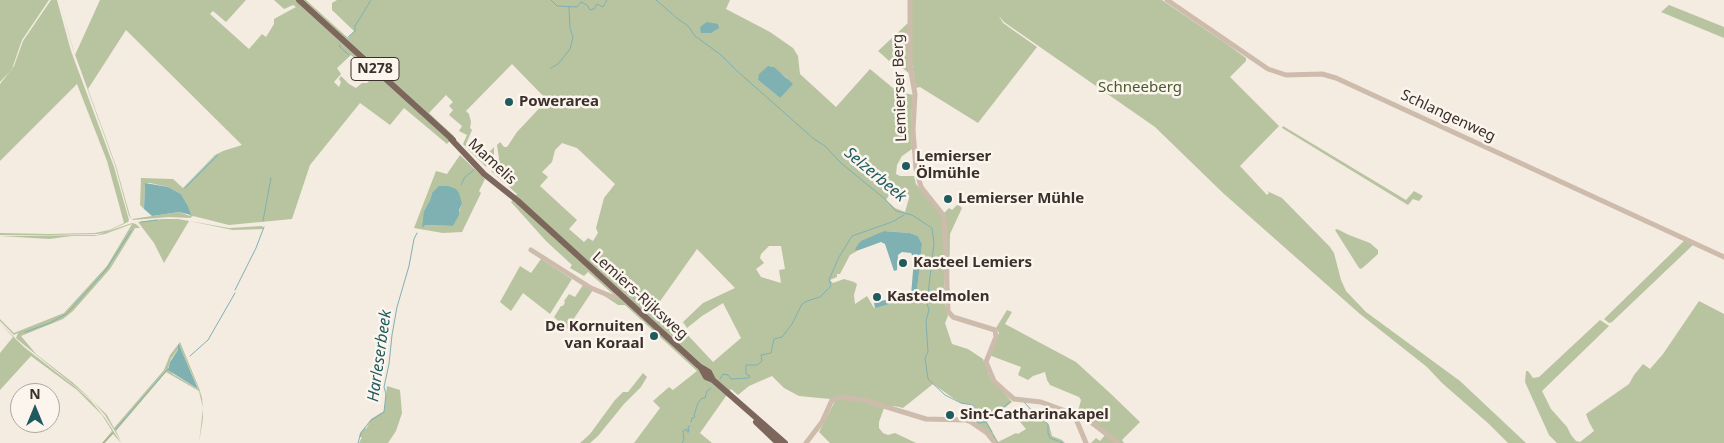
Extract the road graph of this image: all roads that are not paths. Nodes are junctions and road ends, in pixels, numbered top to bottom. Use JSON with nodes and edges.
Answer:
{"nodes":[{"id":1,"x":299,"y":0,"type":"edge"},
{"id":2,"x":910,"y":0,"type":"edge"},
{"id":3,"x":1168,"y":0,"type":"edge"},
{"id":4,"x":562,"y":241,"type":"joint"},
{"id":5,"x":531,"y":250,"type":"dead end"},
{"id":6,"x":1724,"y":256,"type":"edge"},
{"id":7,"x":620,"y":294,"type":"junction"},
{"id":8,"x":748,"y":412,"type":"junction"},
{"id":9,"x":1074,"y":416,"type":"junction"},
{"id":10,"x":778,"y":443,"type":"edge"},
{"id":11,"x":785,"y":443,"type":"edge"},
{"id":12,"x":806,"y":443,"type":"edge"},
{"id":13,"x":995,"y":443,"type":"edge"},
{"id":14,"x":1086,"y":443,"type":"edge"},
{"id":15,"x":1118,"y":443,"type":"edge"}],
"edges":[{"from":1,"to":4,"type":"main road","name":"Mamelis","number":"N278"},
{"from":2,"to":9,"type":"street","name":"Lemierser Berg"},
{"from":3,"to":6,"type":"street","name":"Schlangenweg"},
{"from":4,"to":7,"type":"main road","name":"Lemiers-Rijksweg","number":"N278"},
{"from":5,"to":7,"type":"street"},
{"from":7,"to":8,"type":"main road","name":"Lemiers-Rijksweg","number":"N278"},
{"from":8,"to":10,"type":"main road","name":"Lemiers-Rijksweg","number":"N278"},
{"from":8,"to":11,"type":"main road","name":"Lemiers-Rijksweg","number":"N278"},
{"from":9,"to":14,"type":"street"},
{"from":9,"to":15,"type":"street"},
{"from":12,"to":13,"type":"street"}]}
